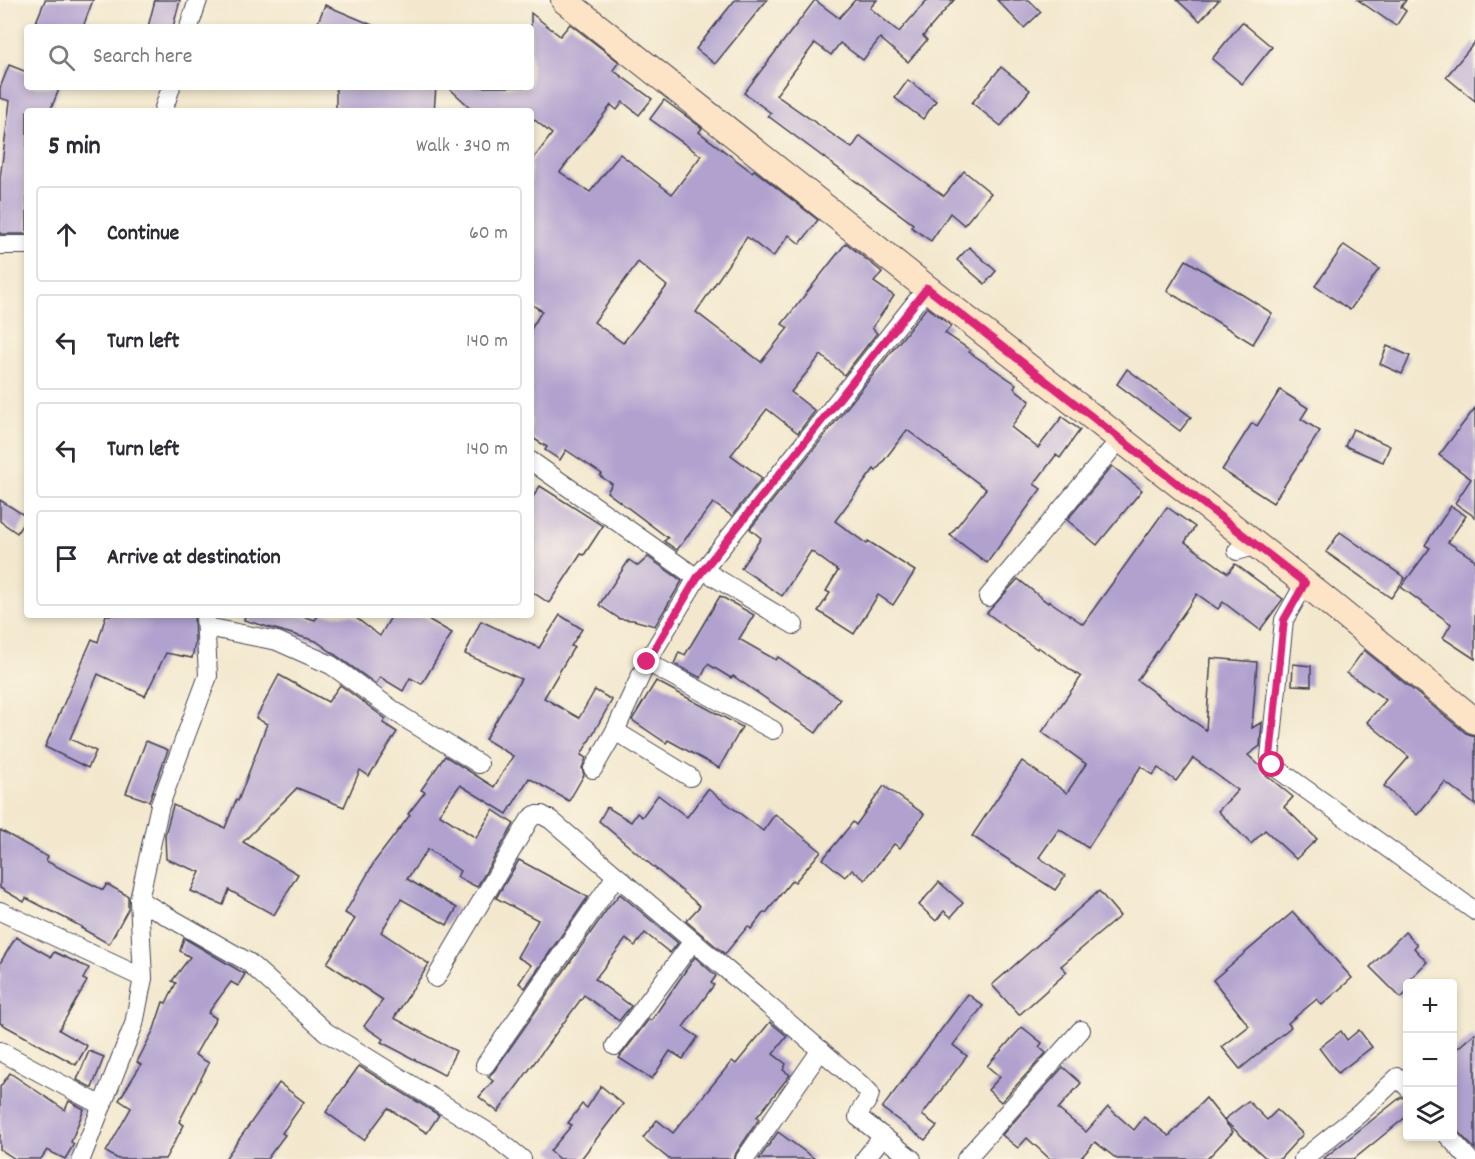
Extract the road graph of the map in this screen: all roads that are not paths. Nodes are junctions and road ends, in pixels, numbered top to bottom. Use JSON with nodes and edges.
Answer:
{"nodes":[{"id":1,"x":198,"y":0,"type":"edge"},
{"id":2,"x":564,"y":0,"type":"edge"},
{"id":3,"x":190,"y":24,"type":"edge"},
{"id":4,"x":170,"y":90,"type":"edge"},
{"id":5,"x":164,"y":108,"type":"edge"},
{"id":6,"x":0,"y":245,"type":"edge"},
{"id":7,"x":24,"y":245,"type":"edge"},
{"id":8,"x":927,"y":288,"type":"junction"},
{"id":9,"x":1121,"y":438,"type":"junction"},
{"id":10,"x":534,"y":463,"type":"edge"},
{"id":11,"x":700,"y":574,"type":"junction"},
{"id":12,"x":1305,"y":583,"type":"junction"},
{"id":13,"x":988,"y":597,"type":"dead end"},
{"id":14,"x":206,"y":621,"type":"edge"},
{"id":15,"x":794,"y":625,"type":"dead end"},
{"id":16,"x":647,"y":662,"type":"junction"},
{"id":17,"x":1475,"y":721,"type":"edge"},
{"id":18,"x":773,"y":730,"type":"dead end"},
{"id":19,"x":615,"y":731,"type":"junction"},
{"id":20,"x":478,"y":764,"type":"dead end"},
{"id":21,"x":593,"y":770,"type":"dead end"},
{"id":22,"x":690,"y":777,"type":"dead end"},
{"id":23,"x":616,"y":876,"type":"junction"},
{"id":24,"x":139,"y":900,"type":"junction"},
{"id":25,"x":0,"y":911,"type":"edge"},
{"id":26,"x":1475,"y":911,"type":"edge"},
{"id":27,"x":693,"y":941,"type":"junction"},
{"id":28,"x":143,"y":978,"type":"junction"},
{"id":29,"x":436,"y":978,"type":"dead end"},
{"id":30,"x":1081,"y":1030,"type":"dead end"},
{"id":31,"x":615,"y":1046,"type":"dead end"},
{"id":32,"x":821,"y":1050,"type":"junction"},
{"id":33,"x":0,"y":1051,"type":"edge"},
{"id":34,"x":485,"y":1065,"type":"dead end"},
{"id":35,"x":1406,"y":1087,"type":"edge"},
{"id":36,"x":102,"y":1106,"type":"junction"},
{"id":37,"x":882,"y":1136,"type":"junction"},
{"id":38,"x":1452,"y":1141,"type":"edge"},
{"id":39,"x":81,"y":1159,"type":"edge"},
{"id":40,"x":522,"y":1159,"type":"edge"},
{"id":41,"x":745,"y":1159,"type":"edge"},
{"id":42,"x":865,"y":1159,"type":"edge"},
{"id":43,"x":912,"y":1159,"type":"edge"},
{"id":44,"x":966,"y":1159,"type":"edge"},
{"id":45,"x":1303,"y":1159,"type":"edge"},
{"id":46,"x":1469,"y":1159,"type":"edge"}],
"edges":[{"from":1,"to":3,"type":"street"},
{"from":2,"to":8,"type":"main road"},
{"from":4,"to":5,"type":"street"},
{"from":6,"to":7,"type":"street"},
{"from":8,"to":9,"type":"main road"},
{"from":8,"to":11,"type":"street"},
{"from":9,"to":12,"type":"main road"},
{"from":9,"to":13,"type":"street"},
{"from":10,"to":11,"type":"street"},
{"from":11,"to":15,"type":"street"},
{"from":11,"to":16,"type":"street"},
{"from":12,"to":17,"type":"main road"},
{"from":12,"to":26,"type":"street"},
{"from":14,"to":20,"type":"street"},
{"from":14,"to":24,"type":"street"},
{"from":16,"to":18,"type":"street"},
{"from":16,"to":19,"type":"street"},
{"from":19,"to":21,"type":"street"},
{"from":19,"to":22,"type":"street"},
{"from":23,"to":27,"type":"street"},
{"from":23,"to":29,"type":"street"},
{"from":23,"to":34,"type":"street"},
{"from":24,"to":28,"type":"street"},
{"from":24,"to":40,"type":"street"},
{"from":25,"to":28,"type":"street"},
{"from":27,"to":31,"type":"street"},
{"from":27,"to":32,"type":"street"},
{"from":28,"to":36,"type":"street"},
{"from":30,"to":44,"type":"street"},
{"from":32,"to":37,"type":"street"},
{"from":32,"to":41,"type":"street"},
{"from":33,"to":36,"type":"street"},
{"from":35,"to":45,"type":"street"},
{"from":36,"to":39,"type":"street"},
{"from":37,"to":42,"type":"street"},
{"from":37,"to":43,"type":"street"},
{"from":38,"to":46,"type":"street"}]}
